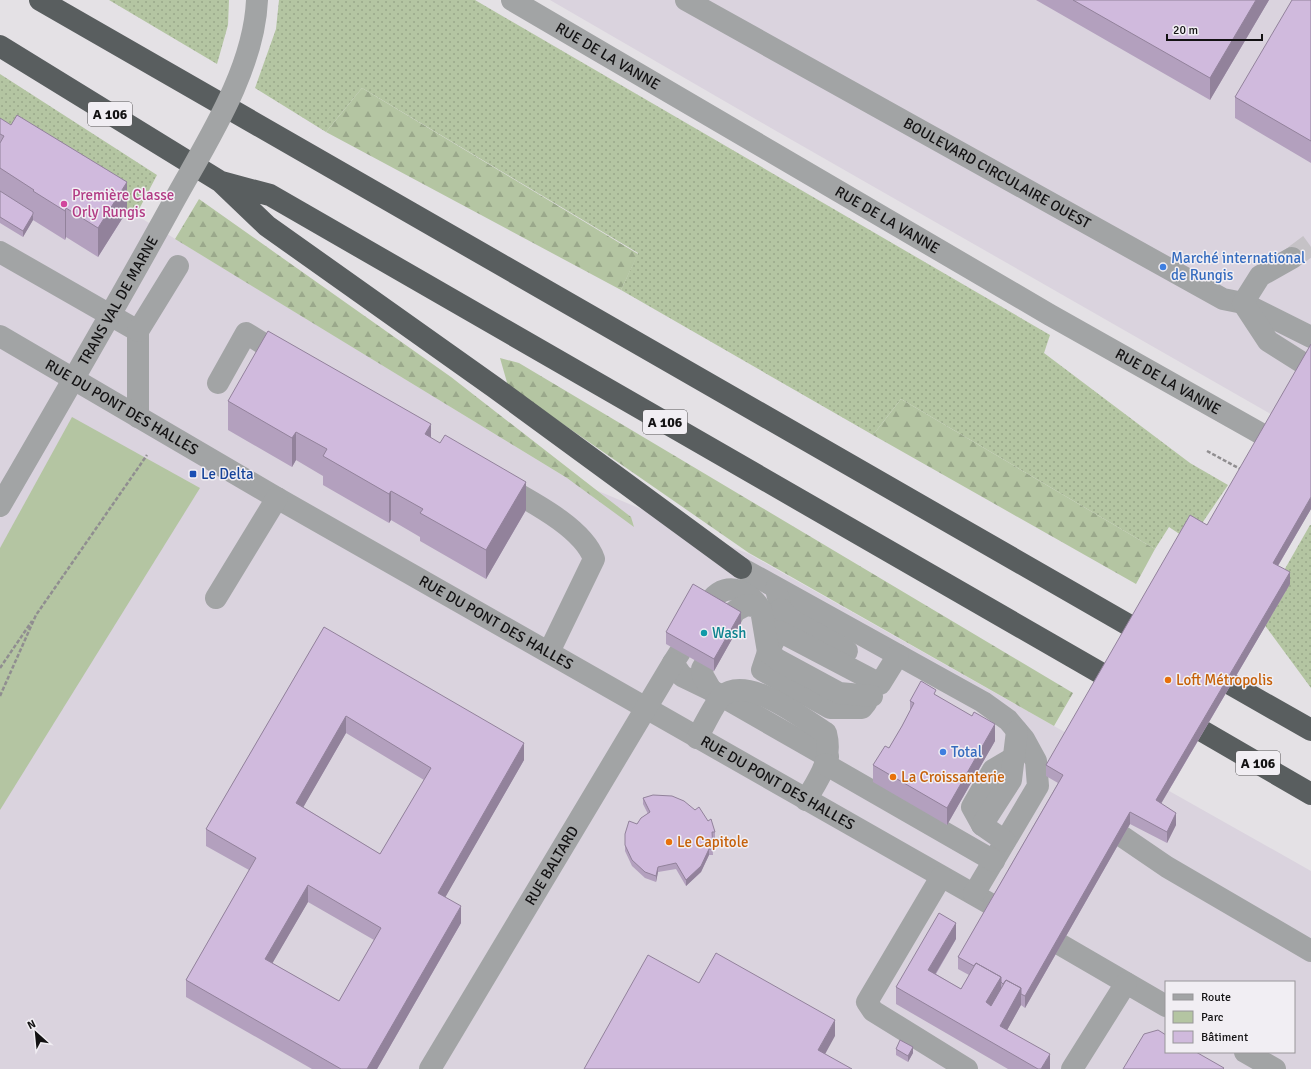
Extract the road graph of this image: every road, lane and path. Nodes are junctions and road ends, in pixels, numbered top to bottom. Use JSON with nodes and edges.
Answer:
{"nodes":[{"id":1,"x":40,"y":0,"type":"edge"},
{"id":2,"x":257,"y":0,"type":"edge"},
{"id":3,"x":512,"y":0,"type":"edge"},
{"id":4,"x":686,"y":0,"type":"edge"},
{"id":5,"x":0,"y":46,"type":"edge"},
{"id":6,"x":221,"y":182,"type":"junction"},
{"id":7,"x":0,"y":252,"type":"edge"},
{"id":8,"x":1292,"y":258,"type":"tunnel mouth"},
{"id":9,"x":178,"y":266,"type":"dead end"},
{"id":10,"x":1243,"y":303,"type":"junction"},
{"id":11,"x":138,"y":331,"type":"junction"},
{"id":12,"x":0,"y":336,"type":"edge"},
{"id":13,"x":1311,"y":337,"type":"edge"},
{"id":14,"x":306,"y":370,"type":"edge"},
{"id":15,"x":218,"y":383,"type":"dead end"},
{"id":16,"x":138,"y":417,"type":"junction"},
{"id":17,"x":163,"y":431,"type":"junction"},
{"id":18,"x":1265,"y":436,"type":"edge"},
{"id":19,"x":1207,"y":451,"type":"dead end"},
{"id":20,"x":1244,"y":472,"type":"edge"},
{"id":21,"x":480,"y":473,"type":"edge"},
{"id":22,"x":277,"y":498,"type":"junction"},
{"id":23,"x":0,"y":506,"type":"edge"},
{"id":24,"x":741,"y":568,"type":"joint"},
{"id":25,"x":216,"y":598,"type":"dead end"},
{"id":26,"x":773,"y":602,"type":"junction"},
{"id":27,"x":36,"y":615,"type":"junction"},
{"id":28,"x":1132,"y":627,"type":"edge"},
{"id":29,"x":779,"y":631,"type":"junction"},
{"id":30,"x":549,"y":652,"type":"junction"},
{"id":31,"x":768,"y":652,"type":"junction"},
{"id":32,"x":898,"y":655,"type":"junction"},
{"id":33,"x":674,"y":662,"type":"junction"},
{"id":34,"x":0,"y":668,"type":"edge"},
{"id":35,"x":1104,"y":675,"type":"edge"},
{"id":36,"x":880,"y":684,"type":"junction"},
{"id":37,"x":1232,"y":685,"type":"edge"},
{"id":38,"x":716,"y":693,"type":"junction"},
{"id":39,"x":0,"y":696,"type":"edge"},
{"id":40,"x":646,"y":709,"type":"junction"},
{"id":41,"x":1311,"y":730,"type":"edge"},
{"id":42,"x":1017,"y":731,"type":"junction"},
{"id":43,"x":1204,"y":732,"type":"edge"},
{"id":44,"x":697,"y":738,"type":"junction"},
{"id":45,"x":826,"y":761,"type":"junction"},
{"id":46,"x":1038,"y":786,"type":"junction"},
{"id":47,"x":1311,"y":794,"type":"edge"},
{"id":48,"x":1057,"y":796,"type":"edge"},
{"id":49,"x":806,"y":800,"type":"junction"},
{"id":50,"x":1122,"y":837,"type":"edge"},
{"id":51,"x":1005,"y":841,"type":"junction"},
{"id":52,"x":994,"y":861,"type":"junction"},
{"id":53,"x":941,"y":877,"type":"junction"},
{"id":54,"x":974,"y":894,"type":"junction"},
{"id":55,"x":994,"y":906,"type":"edge"},
{"id":56,"x":1061,"y":945,"type":"edge"},
{"id":57,"x":1311,"y":951,"type":"edge"},
{"id":58,"x":1126,"y":983,"type":"junction"},
{"id":59,"x":1165,"y":1005,"type":"edge"},
{"id":60,"x":1248,"y":1053,"type":"edge"},
{"id":61,"x":430,"y":1069,"type":"edge"},
{"id":62,"x":967,"y":1069,"type":"edge"},
{"id":63,"x":1072,"y":1069,"type":"edge"},
{"id":64,"x":1275,"y":1069,"type":"edge"}],
"edges":[{"from":1,"to":28,"type":"highway"},
{"from":2,"to":23,"type":"street","name":"TRANS VAL DE MARNE","bridge":true},
{"from":3,"to":18,"type":"street","name":"RUE DE LA VANNE"},
{"from":4,"to":10,"type":"street","name":"BOULEVARD CIRCULAIRE OUEST"},
{"from":5,"to":6,"type":"highway","number":"A 106"},
{"from":6,"to":24,"type":"highway"},
{"from":6,"to":35,"type":"highway","number":"A 106"},
{"from":7,"to":11,"type":"street"},
{"from":8,"to":10,"type":"street"},
{"from":9,"to":11,"type":"street"},
{"from":10,"to":13,"type":"street","name":"BOULEVARD CIRCULAIRE OUEST"},
{"from":10,"to":13,"type":"street"},
{"from":11,"to":16,"type":"street"},
{"from":12,"to":16,"type":"street","name":"RUE DU PONT DES HALLES"},
{"from":14,"to":15,"type":"street"},
{"from":16,"to":17,"type":"street","name":"RUE DU PONT DES HALLES"},
{"from":17,"to":22,"type":"street","name":"RUE DU PONT DES HALLES"},
{"from":17,"to":27,"type":"path"},
{"from":19,"to":20,"type":"path"},
{"from":21,"to":30,"type":"street"},
{"from":22,"to":25,"type":"street"},
{"from":22,"to":30,"type":"street","name":"RUE DU PONT DES HALLES"},
{"from":24,"to":26,"type":"street"},
{"from":26,"to":29,"type":"street"},
{"from":26,"to":31,"type":"street"},
{"from":26,"to":32,"type":"street"},
{"from":26,"to":33,"type":"street","name":"RUE BALTARD"},
{"from":26,"to":36,"type":"street"},
{"from":26,"to":38,"type":"street"},
{"from":27,"to":34,"type":"path"},
{"from":27,"to":39,"type":"path"},
{"from":29,"to":31,"type":"street"},
{"from":29,"to":36,"type":"street"},
{"from":30,"to":40,"type":"street","name":"RUE DU PONT DES HALLES"},
{"from":31,"to":36,"type":"street"},
{"from":32,"to":36,"type":"street"},
{"from":32,"to":42,"type":"street"},
{"from":33,"to":38,"type":"street"},
{"from":33,"to":40,"type":"street","name":"RUE BALTARD"},
{"from":37,"to":41,"type":"highway"},
{"from":38,"to":44,"type":"street"},
{"from":38,"to":45,"type":"street"},
{"from":40,"to":44,"type":"street","name":"RUE DU PONT DES HALLES"},
{"from":40,"to":61,"type":"street","name":"RUE BALTARD"},
{"from":42,"to":46,"type":"street"},
{"from":42,"to":51,"type":"street"},
{"from":43,"to":47,"type":"highway","number":"A 106"},
{"from":44,"to":49,"type":"street","name":"RUE DU PONT DES HALLES"},
{"from":45,"to":49,"type":"street"},
{"from":45,"to":52,"type":"street"},
{"from":46,"to":48,"type":"street"},
{"from":46,"to":51,"type":"street"},
{"from":49,"to":53,"type":"street","name":"RUE DU PONT DES HALLES"},
{"from":50,"to":57,"type":"street"},
{"from":51,"to":52,"type":"street"},
{"from":52,"to":54,"type":"street"},
{"from":53,"to":54,"type":"street","name":"RUE DU PONT DES HALLES"},
{"from":53,"to":62,"type":"street"},
{"from":54,"to":55,"type":"street","name":"RUE DU PONT DES HALLES"},
{"from":56,"to":58,"type":"street"},
{"from":58,"to":59,"type":"street"},
{"from":58,"to":63,"type":"street"},
{"from":60,"to":64,"type":"street"}]}
